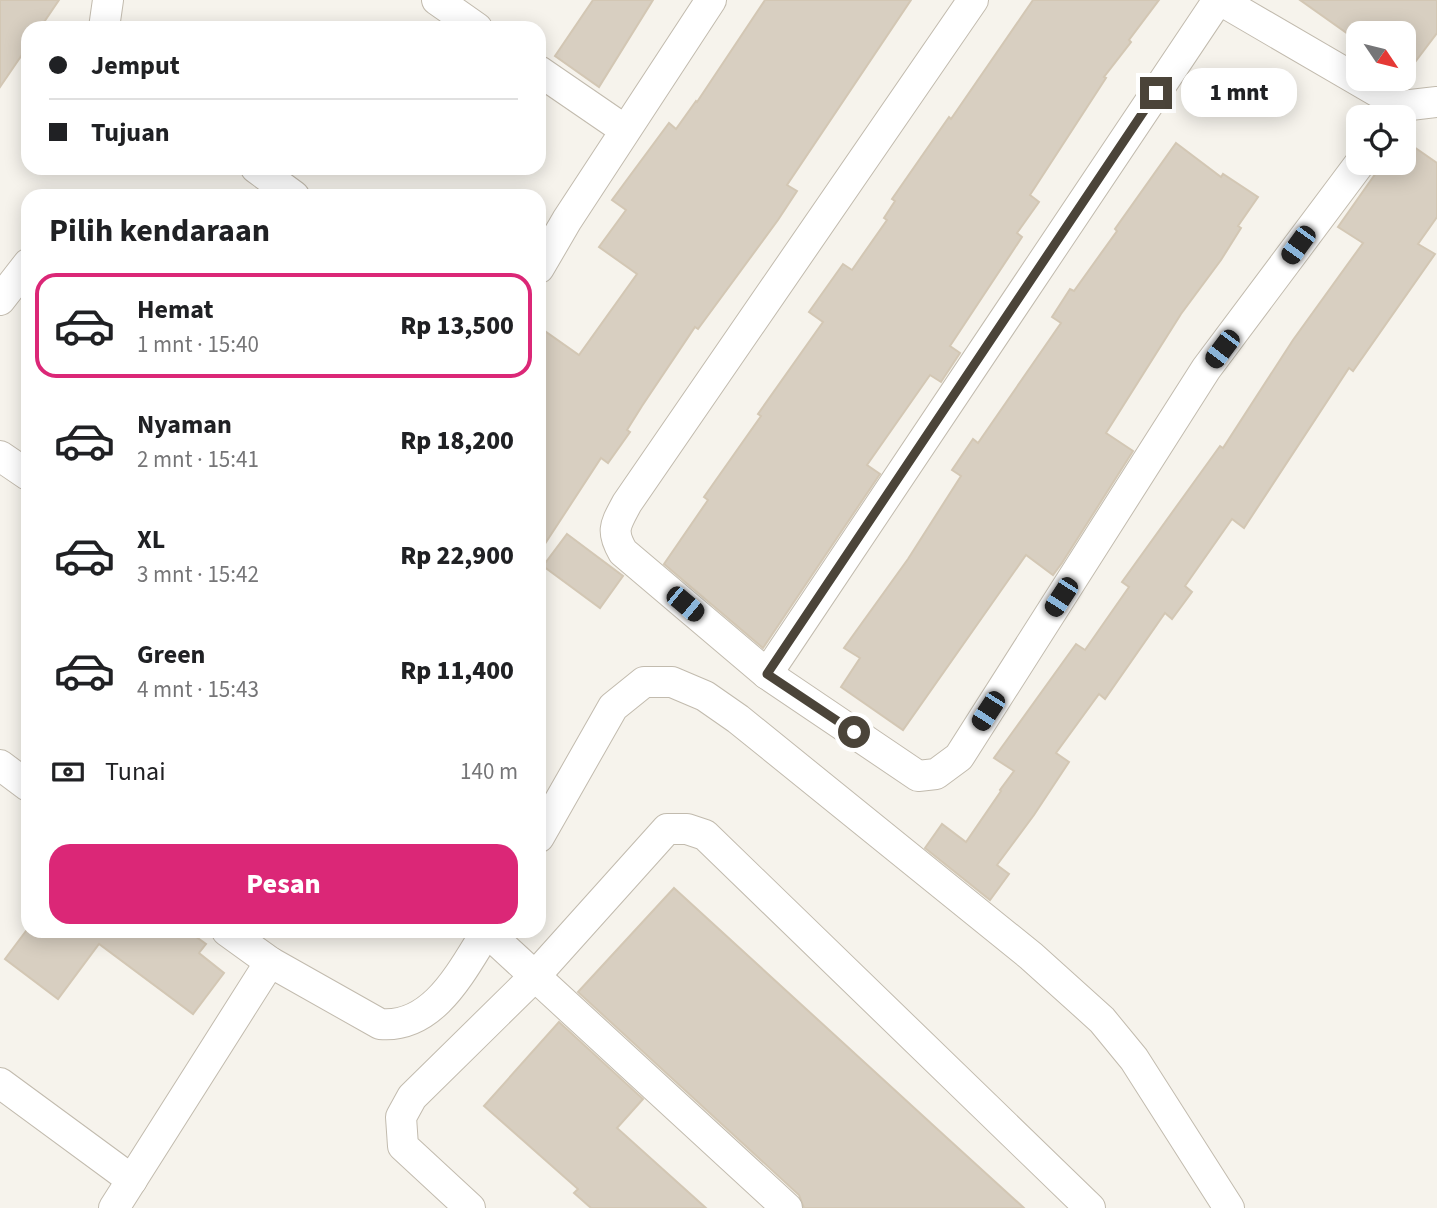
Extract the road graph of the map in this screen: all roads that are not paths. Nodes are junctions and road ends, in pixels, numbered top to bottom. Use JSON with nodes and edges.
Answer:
{"nodes":[{"id":1,"x":108,"y":0,"type":"edge"},
{"id":2,"x":436,"y":0,"type":"edge"},
{"id":3,"x":711,"y":0,"type":"edge"},
{"id":4,"x":973,"y":0,"type":"edge"},
{"id":5,"x":1219,"y":0,"type":"edge"},
{"id":6,"x":105,"y":21,"type":"edge"},
{"id":7,"x":467,"y":21,"type":"edge"},
{"id":8,"x":546,"y":76,"type":"edge"},
{"id":9,"x":1437,"y":102,"type":"edge"},
{"id":10,"x":1387,"y":105,"type":"edge"},
{"id":11,"x":1416,"y":107,"type":"edge"},
{"id":12,"x":625,"y":130,"type":"junction"},
{"id":13,"x":266,"y":175,"type":"edge"},
{"id":14,"x":1351,"y":175,"type":"edge"},
{"id":15,"x":284,"y":189,"type":"edge"},
{"id":16,"x":546,"y":257,"type":"edge"},
{"id":17,"x":21,"y":273,"type":"edge"},
{"id":18,"x":0,"y":300,"type":"edge"},
{"id":19,"x":0,"y":456,"type":"edge"},
{"id":20,"x":21,"y":470,"type":"edge"},
{"id":21,"x":767,"y":674,"type":"junction"},
{"id":22,"x":0,"y":765,"type":"edge"},
{"id":23,"x":21,"y":781,"type":"edge"},
{"id":24,"x":546,"y":825,"type":"edge"},
{"id":25,"x":237,"y":938,"type":"edge"},
{"id":26,"x":482,"y":938,"type":"edge"},
{"id":27,"x":494,"y":938,"type":"edge"},
{"id":28,"x":270,"y":962,"type":"junction"},
{"id":29,"x":535,"y":976,"type":"junction"},
{"id":30,"x":0,"y":1083,"type":"edge"},
{"id":31,"x":132,"y":1180,"type":"junction"},
{"id":32,"x":114,"y":1208,"type":"edge"},
{"id":33,"x":470,"y":1208,"type":"edge"},
{"id":34,"x":787,"y":1208,"type":"edge"},
{"id":35,"x":1090,"y":1208,"type":"edge"},
{"id":36,"x":1229,"y":1208,"type":"edge"}],
"edges":[{"from":1,"to":6,"type":"street"},
{"from":2,"to":7,"type":"street"},
{"from":3,"to":12,"type":"street"},
{"from":4,"to":21,"type":"street"},
{"from":5,"to":10,"type":"street"},
{"from":5,"to":21,"type":"street"},
{"from":8,"to":12,"type":"street"},
{"from":9,"to":11,"type":"street"},
{"from":12,"to":16,"type":"street"},
{"from":13,"to":15,"type":"street"},
{"from":14,"to":21,"type":"street"},
{"from":17,"to":18,"type":"street"},
{"from":19,"to":20,"type":"street"},
{"from":22,"to":23,"type":"street"},
{"from":24,"to":36,"type":"street"},
{"from":25,"to":28,"type":"street"},
{"from":26,"to":28,"type":"street"},
{"from":27,"to":29,"type":"street"},
{"from":28,"to":31,"type":"street"},
{"from":29,"to":33,"type":"street"},
{"from":29,"to":34,"type":"street"},
{"from":29,"to":35,"type":"street"},
{"from":30,"to":31,"type":"street"},
{"from":31,"to":32,"type":"street"}]}
